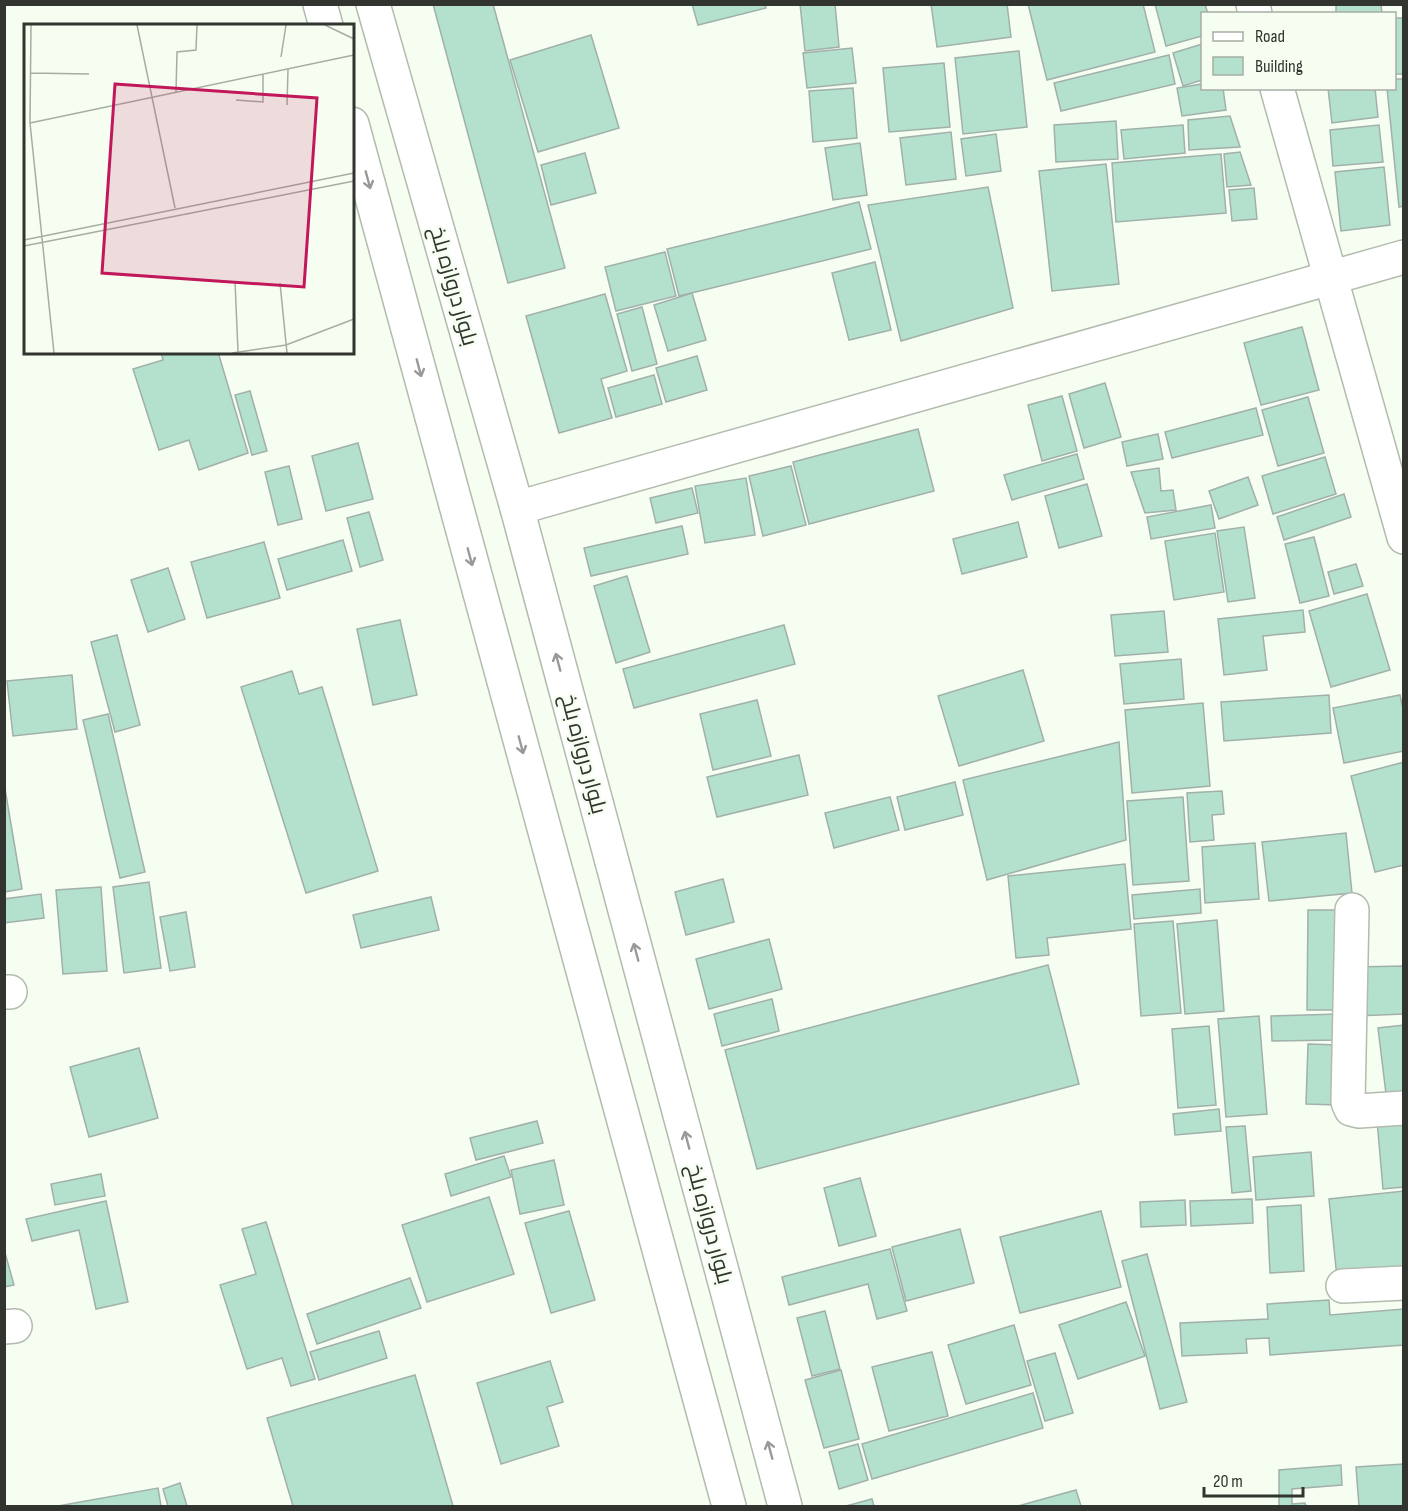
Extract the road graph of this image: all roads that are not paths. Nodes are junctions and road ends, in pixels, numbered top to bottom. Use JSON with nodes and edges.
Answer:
{"nodes":[{"id":1,"x":320,"y":4,"type":"edge"},
{"id":2,"x":373,"y":4,"type":"edge"},
{"id":3,"x":325,"y":24,"type":"edge"},
{"id":4,"x":1278,"y":90,"type":"edge"},
{"id":5,"x":354,"y":131,"type":"edge"},
{"id":6,"x":1404,"y":257,"type":"edge"},
{"id":7,"x":1330,"y":277,"type":"junction"},
{"id":8,"x":1393,"y":461,"type":"edge"},
{"id":9,"x":517,"y":508,"type":"junction"},
{"id":10,"x":1404,"y":537,"type":"edge"},
{"id":11,"x":1352,"y":910,"type":"dead end"},
{"id":12,"x":1404,"y":1108,"type":"edge"},
{"id":13,"x":1404,"y":1283,"type":"edge"},
{"id":14,"x":1343,"y":1286,"type":"dead end"},
{"id":15,"x":729,"y":1506,"type":"edge"},
{"id":16,"x":785,"y":1506,"type":"edge"}],
"edges":[{"from":1,"to":3,"type":"main road"},
{"from":2,"to":9,"type":"main road","name":"بلوار دروازه بلخ"},
{"from":4,"to":7,"type":"main road"},
{"from":5,"to":15,"type":"main road","one_way":true},
{"from":6,"to":7,"type":"main road"},
{"from":7,"to":8,"type":"main road"},
{"from":7,"to":9,"type":"main road"},
{"from":8,"to":10,"type":"main road"},
{"from":16,"to":9,"type":"main road","name":"بلوار دروازه بلخ","one_way":true},
{"from":11,"to":12,"type":"main road"},
{"from":13,"to":14,"type":"main road"}]}
